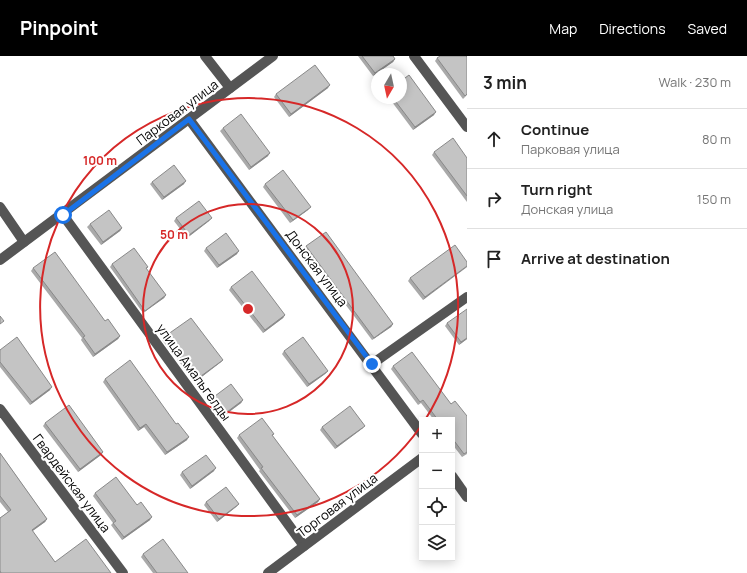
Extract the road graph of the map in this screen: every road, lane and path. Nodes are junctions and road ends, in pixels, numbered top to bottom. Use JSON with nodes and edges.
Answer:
{"nodes":[{"id":1,"x":205,"y":56,"type":"edge"},
{"id":2,"x":273,"y":56,"type":"edge"},
{"id":3,"x":414,"y":56,"type":"edge"},
{"id":4,"x":230,"y":88,"type":"junction"},
{"id":5,"x":189,"y":119,"type":"junction"},
{"id":6,"x":467,"y":127,"type":"edge"},
{"id":7,"x":0,"y":207,"type":"edge"},
{"id":8,"x":63,"y":215,"type":"junction"},
{"id":9,"x":24,"y":242,"type":"junction"},
{"id":10,"x":0,"y":260,"type":"edge"},
{"id":11,"x":467,"y":297,"type":"edge"},
{"id":12,"x":372,"y":364,"type":"junction"},
{"id":13,"x":0,"y":409,"type":"edge"},
{"id":14,"x":419,"y":430,"type":"edge"},
{"id":15,"x":419,"y":460,"type":"edge"},
{"id":16,"x":455,"y":480,"type":"edge"},
{"id":17,"x":467,"y":497,"type":"edge"},
{"id":18,"x":304,"y":546,"type":"junction"},
{"id":19,"x":123,"y":573,"type":"edge"},
{"id":20,"x":268,"y":573,"type":"edge"}],
"edges":[{"from":1,"to":4,"type":"street"},
{"from":2,"to":4,"type":"street","name":"Парковая улица"},
{"from":3,"to":6,"type":"street"},
{"from":4,"to":5,"type":"street","name":"Парковая улица"},
{"from":5,"to":8,"type":"street","name":"Парковая улица"},
{"from":5,"to":12,"type":"street","name":"Донская улица"},
{"from":7,"to":9,"type":"street"},
{"from":8,"to":9,"type":"street","name":"Парковая улица"},
{"from":8,"to":18,"type":"street","name":"улица Амальгелды"},
{"from":9,"to":10,"type":"street","name":"Парковая улица"},
{"from":11,"to":12,"type":"street"},
{"from":12,"to":14,"type":"street","name":"Донская улица"},
{"from":13,"to":19,"type":"street","name":"Гвардейская улица"},
{"from":15,"to":18,"type":"street","name":"Торговая улица"},
{"from":16,"to":17,"type":"street"},
{"from":18,"to":20,"type":"street","name":"Торговая улица"}]}
